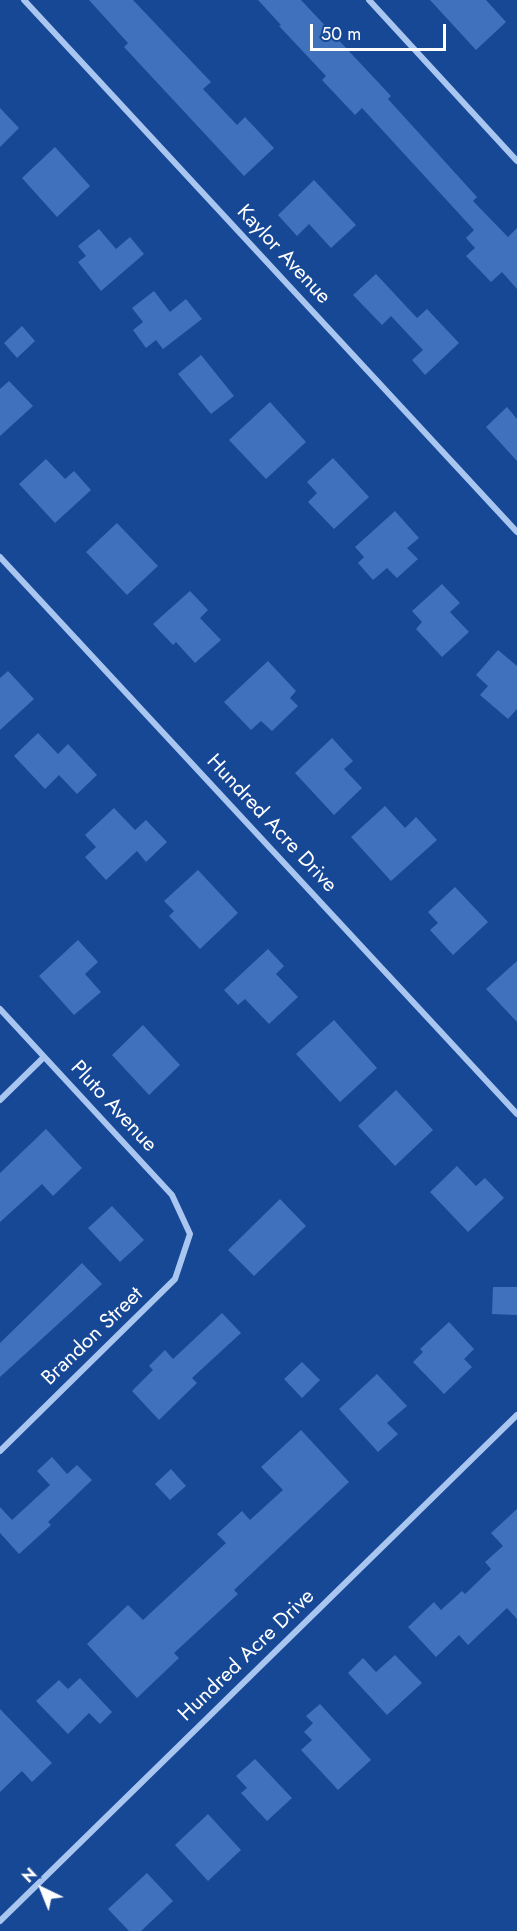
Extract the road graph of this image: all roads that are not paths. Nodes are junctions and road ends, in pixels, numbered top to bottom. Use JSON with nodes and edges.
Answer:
{"nodes":[{"id":1,"x":24,"y":0,"type":"edge"},
{"id":2,"x":369,"y":0,"type":"edge"},
{"id":3,"x":517,"y":161,"type":"edge"},
{"id":4,"x":517,"y":532,"type":"edge"},
{"id":5,"x":0,"y":556,"type":"edge"},
{"id":6,"x":0,"y":1009,"type":"edge"},
{"id":7,"x":44,"y":1057,"type":"junction"},
{"id":8,"x":0,"y":1100,"type":"edge"},
{"id":9,"x":517,"y":1114,"type":"edge"},
{"id":10,"x":190,"y":1234,"type":"joint"},
{"id":11,"x":517,"y":1415,"type":"edge"},
{"id":12,"x":0,"y":1451,"type":"edge"},
{"id":13,"x":0,"y":1921,"type":"edge"}],
"edges":[{"from":1,"to":4,"type":"street","name":"Kaylor Avenue"},
{"from":2,"to":3,"type":"street"},
{"from":5,"to":9,"type":"street","name":"Hundred Acre Drive"},
{"from":6,"to":7,"type":"street","name":"Pluto Avenue"},
{"from":7,"to":8,"type":"street"},
{"from":7,"to":10,"type":"street","name":"Pluto Avenue"},
{"from":10,"to":12,"type":"street","name":"Brandon Street"},
{"from":11,"to":13,"type":"street","name":"Hundred Acre Drive"}]}
